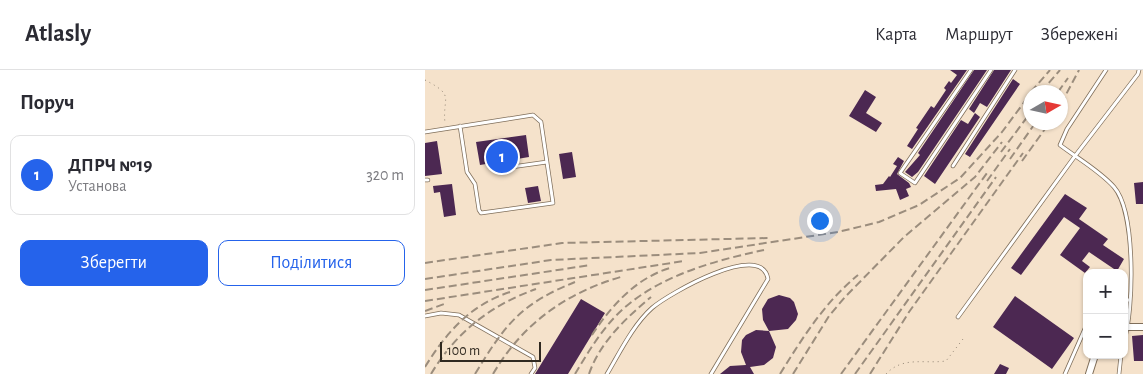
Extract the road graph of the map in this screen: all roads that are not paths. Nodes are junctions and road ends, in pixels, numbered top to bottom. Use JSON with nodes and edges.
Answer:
{"nodes":[{"id":1,"x":971,"y":70,"type":"edge"},
{"id":2,"x":991,"y":70,"type":"edge"},
{"id":3,"x":1015,"y":70,"type":"edge"},
{"id":4,"x":1106,"y":70,"type":"edge"},
{"id":5,"x":1139,"y":70,"type":"edge"},
{"id":6,"x":459,"y":126,"type":"junction"},
{"id":7,"x":425,"y":132,"type":"edge"},
{"id":8,"x":1075,"y":156,"type":"junction"},
{"id":9,"x":547,"y":162,"type":"junction"},
{"id":10,"x":953,"y":166,"type":"dead end"},
{"id":11,"x":497,"y":169,"type":"dead end"},
{"id":12,"x":1129,"y":300,"type":"joint"},
{"id":13,"x":1127,"y":314,"type":"edge"},
{"id":14,"x":425,"y":316,"type":"edge"},
{"id":15,"x":958,"y":317,"type":"dead end"},
{"id":16,"x":1128,"y":327,"type":"edge"},
{"id":17,"x":1143,"y":327,"type":"edge"},
{"id":18,"x":1083,"y":333,"type":"edge"},
{"id":19,"x":1094,"y":359,"type":"edge"},
{"id":20,"x":1121,"y":359,"type":"edge"},
{"id":21,"x":531,"y":374,"type":"edge"},
{"id":22,"x":607,"y":374,"type":"edge"},
{"id":23,"x":711,"y":374,"type":"edge"},
{"id":24,"x":1065,"y":374,"type":"edge"},
{"id":25,"x":1089,"y":374,"type":"edge"},
{"id":26,"x":1119,"y":374,"type":"edge"}],
"edges":[{"from":1,"to":2,"type":"lane"},
{"from":3,"to":10,"type":"lane"},
{"from":4,"to":8,"type":"lane"},
{"from":5,"to":8,"type":"lane"},
{"from":6,"to":7,"type":"lane"},
{"from":6,"to":9,"type":"lane"},
{"from":6,"to":9,"type":"lane"},
{"from":8,"to":12,"type":"lane"},
{"from":8,"to":15,"type":"lane"},
{"from":9,"to":11,"type":"lane"},
{"from":12,"to":13,"type":"lane"},
{"from":14,"to":21,"type":"lane"},
{"from":16,"to":17,"type":"street"},
{"from":18,"to":24,"type":"lane"},
{"from":19,"to":25,"type":"street"},
{"from":20,"to":26,"type":"lane"},
{"from":22,"to":23,"type":"lane"}]}
